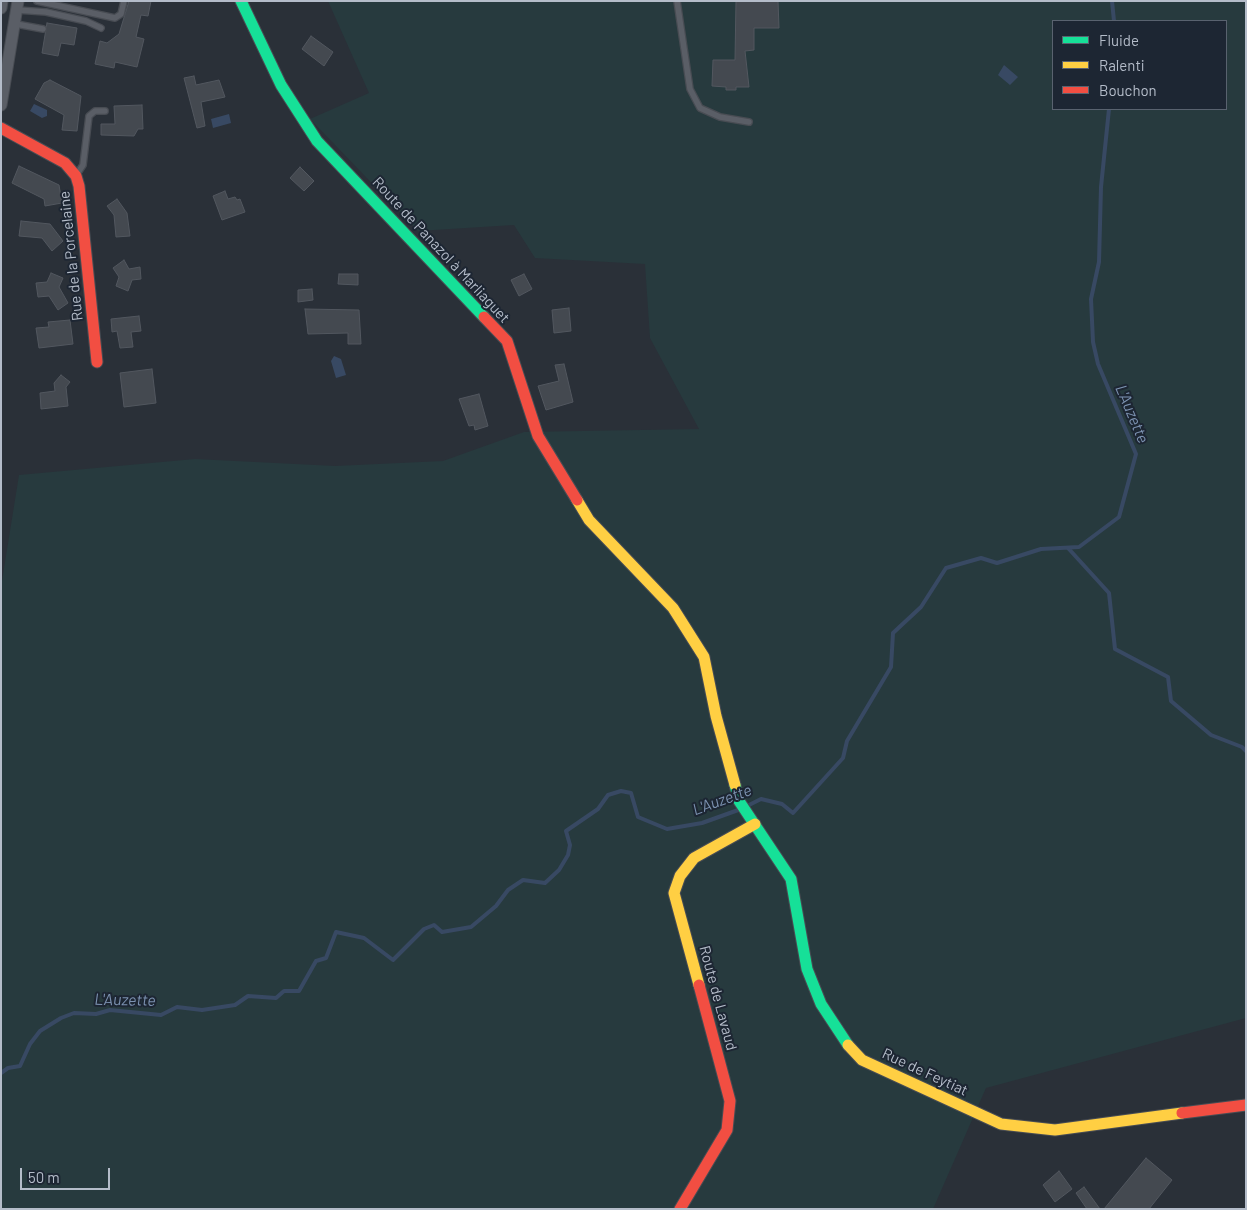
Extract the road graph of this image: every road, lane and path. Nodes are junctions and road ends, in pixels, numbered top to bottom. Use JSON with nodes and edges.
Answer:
{"nodes":[{"id":1,"x":2,"y":1,"type":"edge"},
{"id":2,"x":37,"y":1,"type":"edge"},
{"id":3,"x":124,"y":1,"type":"edge"},
{"id":4,"x":241,"y":1,"type":"edge"},
{"id":5,"x":677,"y":1,"type":"edge"},
{"id":6,"x":18,"y":5,"type":"edge"},
{"id":7,"x":1,"y":8,"type":"edge"},
{"id":8,"x":16,"y":24,"type":"junction"},
{"id":9,"x":101,"y":28,"type":"dead end"},
{"id":10,"x":43,"y":29,"type":"dead end"},
{"id":11,"x":1,"y":105,"type":"edge"},
{"id":12,"x":106,"y":111,"type":"dead end"},
{"id":13,"x":749,"y":122,"type":"dead end"},
{"id":14,"x":1,"y":128,"type":"edge"},
{"id":15,"x":76,"y":176,"type":"junction"},
{"id":16,"x":97,"y":362,"type":"dead end"},
{"id":17,"x":751,"y":820,"type":"junction"},
{"id":18,"x":1246,"y":1105,"type":"edge"},
{"id":19,"x":680,"y":1209,"type":"edge"}],
"edges":[{"from":1,"to":7,"type":"street"},
{"from":2,"to":3,"type":"lane"},
{"from":4,"to":17,"type":"street","name":"Route de Panazol à Marliaguet"},
{"from":5,"to":13,"type":"lane"},
{"from":6,"to":8,"type":"street"},
{"from":6,"to":9,"type":"lane"},
{"from":8,"to":10,"type":"lane"},
{"from":8,"to":11,"type":"street"},
{"from":12,"to":15,"type":"lane"},
{"from":14,"to":15,"type":"street","name":"Rue de la Porcelaine"},
{"from":15,"to":16,"type":"street","name":"Rue de la Porcelaine"},
{"from":17,"to":18,"type":"street","name":"Rue de Feytiat"},
{"from":17,"to":19,"type":"street","name":"Route de Lavaud"}]}
